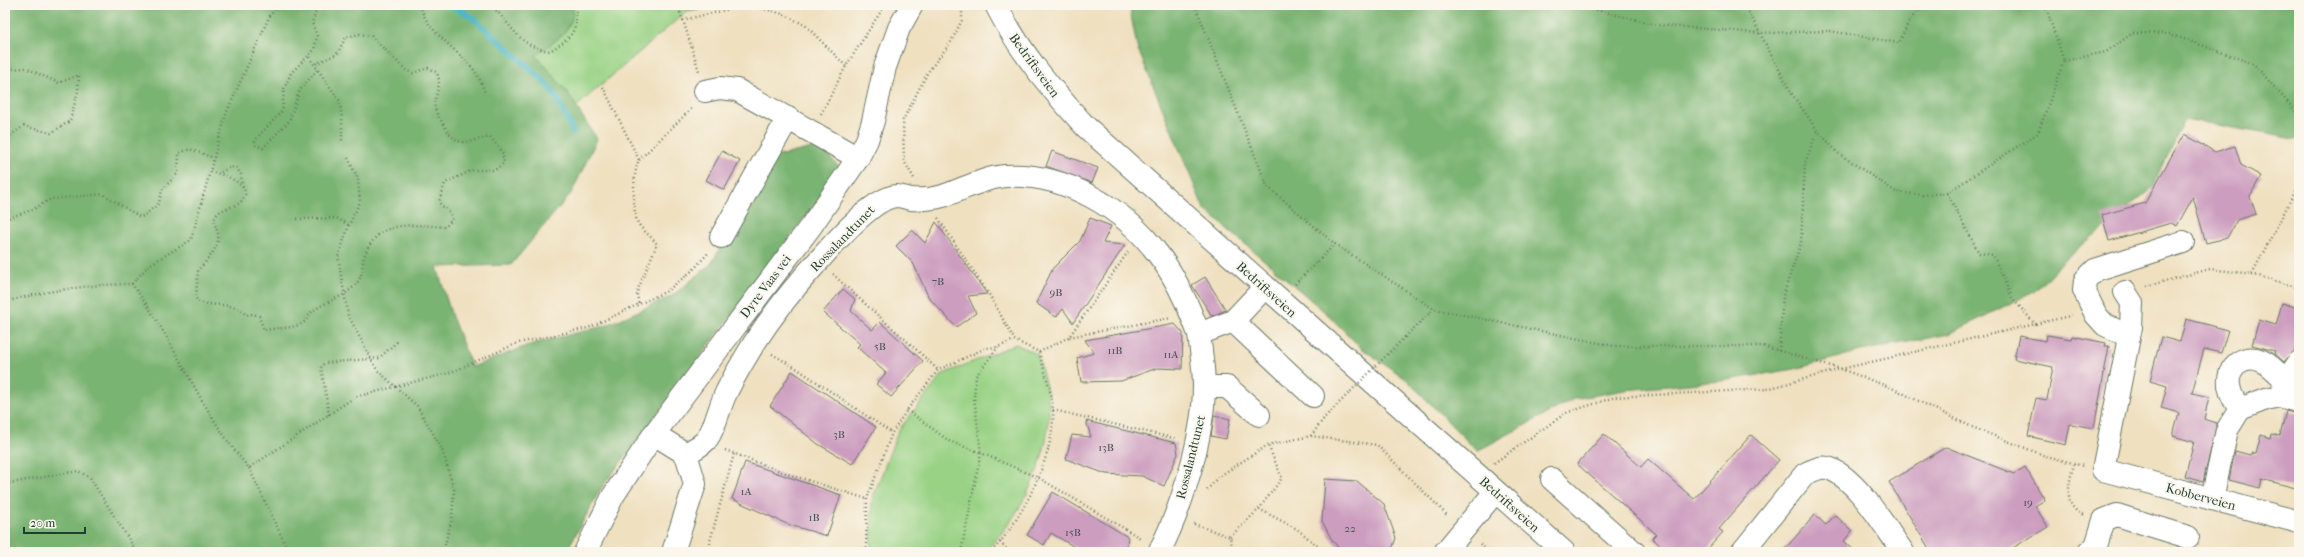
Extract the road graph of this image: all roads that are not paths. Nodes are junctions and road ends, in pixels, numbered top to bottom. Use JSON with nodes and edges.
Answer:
{"nodes":[{"id":1,"x":912,"y":5,"type":"edge"},
{"id":2,"x":996,"y":5,"type":"edge"},
{"id":3,"x":705,"y":91,"type":"road end"},
{"id":4,"x":788,"y":118,"type":"junction"},
{"id":5,"x":858,"y":158,"type":"junction"},
{"id":6,"x":721,"y":237,"type":"road end"},
{"id":7,"x":2183,"y":242,"type":"dead end"},
{"id":8,"x":2126,"y":292,"type":"road end"},
{"id":9,"x":1272,"y":294,"type":"junction"},
{"id":10,"x":1232,"y":321,"type":"junction"},
{"id":11,"x":1199,"y":334,"type":"junction"},
{"id":12,"x":2128,"y":336,"type":"junction"},
{"id":13,"x":2299,"y":362,"type":"edge"},
{"id":14,"x":1204,"y":387,"type":"junction"},
{"id":15,"x":2288,"y":393,"type":"edge"},
{"id":16,"x":1313,"y":396,"type":"dead end"},
{"id":17,"x":2240,"y":409,"type":"junction"},
{"id":18,"x":1259,"y":415,"type":"dead end"},
{"id":19,"x":654,"y":434,"type":"junction"},
{"id":20,"x":686,"y":454,"type":"junction"},
{"id":21,"x":1552,"y":478,"type":"dead end"},
{"id":22,"x":1495,"y":492,"type":"junction"},
{"id":23,"x":2212,"y":499,"type":"junction"},
{"id":24,"x":2299,"y":522,"type":"edge"},
{"id":25,"x":2188,"y":537,"type":"dead end"},
{"id":26,"x":1891,"y":547,"type":"edge"},
{"id":27,"x":1160,"y":551,"type":"edge"},
{"id":28,"x":585,"y":552,"type":"edge"},
{"id":29,"x":673,"y":552,"type":"edge"},
{"id":30,"x":1445,"y":552,"type":"edge"},
{"id":31,"x":1564,"y":552,"type":"edge"},
{"id":32,"x":1634,"y":552,"type":"edge"},
{"id":33,"x":1742,"y":552,"type":"edge"},
{"id":34,"x":2089,"y":552,"type":"edge"}],
"edges":[{"from":1,"to":5,"type":"street","name":"Dyre Vaas vei"},
{"from":2,"to":9,"type":"street","name":"Bedriftsveien"},
{"from":3,"to":4,"type":"street"},
{"from":4,"to":5,"type":"street"},
{"from":4,"to":6,"type":"street"},
{"from":5,"to":19,"type":"street","name":"Dyre Vaas vei"},
{"from":7,"to":12,"type":"street"},
{"from":8,"to":12,"type":"street"},
{"from":9,"to":10,"type":"street"},
{"from":9,"to":22,"type":"street","name":"Bedriftsveien"},
{"from":10,"to":11,"type":"street"},
{"from":10,"to":16,"type":"street"},
{"from":11,"to":14,"type":"street","name":"Rossalandtunet"},
{"from":11,"to":20,"type":"street","name":"Rossalandtunet"},
{"from":12,"to":23,"type":"street","name":"Kobberveien"},
{"from":13,"to":15,"type":"street"},
{"from":14,"to":18,"type":"street"},
{"from":14,"to":27,"type":"street","name":"Rossalandtunet"},
{"from":15,"to":17,"type":"street"},
{"from":15,"to":17,"type":"street"},
{"from":17,"to":23,"type":"street"},
{"from":19,"to":20,"type":"street"},
{"from":19,"to":28,"type":"street","name":"Dyre Vaas vei"},
{"from":20,"to":29,"type":"street"},
{"from":21,"to":32,"type":"street"},
{"from":22,"to":30,"type":"street"},
{"from":22,"to":31,"type":"street","name":"Bedriftsveien"},
{"from":23,"to":24,"type":"street","name":"Kobberveien"},
{"from":25,"to":34,"type":"street"},
{"from":26,"to":33,"type":"street"}]}
